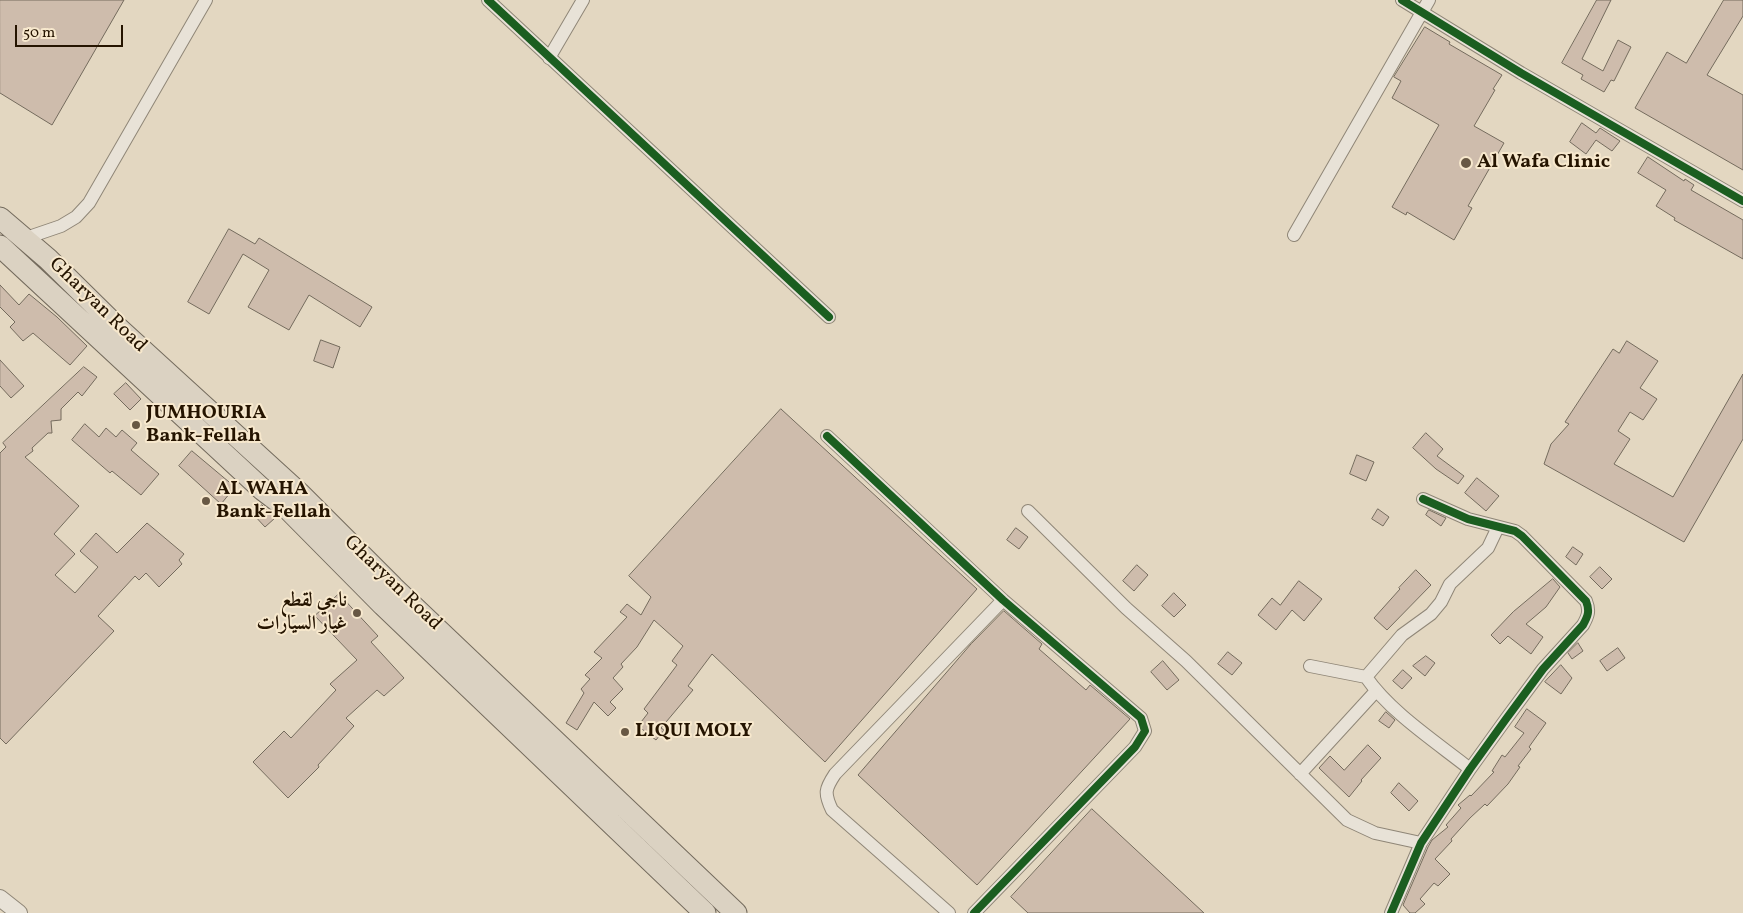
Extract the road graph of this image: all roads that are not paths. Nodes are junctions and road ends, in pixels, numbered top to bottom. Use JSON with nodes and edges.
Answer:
{"nodes":[{"id":1,"x":206,"y":0,"type":"edge"},
{"id":2,"x":488,"y":0,"type":"edge"},
{"id":3,"x":583,"y":0,"type":"edge"},
{"id":4,"x":1402,"y":0,"type":"edge"},
{"id":5,"x":1429,"y":0,"type":"edge"},
{"id":6,"x":1422,"y":12,"type":"junction"},
{"id":7,"x":549,"y":58,"type":"junction"},
{"id":8,"x":1743,"y":201,"type":"edge"},
{"id":9,"x":0,"y":218,"type":"edge"},
{"id":10,"x":1294,"y":235,"type":"dead end"},
{"id":11,"x":22,"y":238,"type":"junction"},
{"id":12,"x":1,"y":247,"type":"edge"},
{"id":13,"x":828,"y":317,"type":"dead end"},
{"id":14,"x":827,"y":436,"type":"dead end"},
{"id":15,"x":1423,"y":499,"type":"dead end"},
{"id":16,"x":1028,"y":511,"type":"dead end"},
{"id":17,"x":1498,"y":527,"type":"junction"},
{"id":18,"x":1003,"y":600,"type":"junction"},
{"id":19,"x":1310,"y":666,"type":"dead end"},
{"id":20,"x":1366,"y":677,"type":"junction"},
{"id":21,"x":1376,"y":691,"type":"junction"},
{"id":22,"x":1470,"y":769,"type":"junction"},
{"id":23,"x":1300,"y":774,"type":"junction"},
{"id":24,"x":1421,"y":843,"type":"junction"},
{"id":25,"x":0,"y":898,"type":"edge"},
{"id":26,"x":19,"y":913,"type":"edge"},
{"id":27,"x":705,"y":913,"type":"edge"},
{"id":28,"x":736,"y":913,"type":"edge"},
{"id":29,"x":950,"y":913,"type":"edge"},
{"id":30,"x":974,"y":913,"type":"edge"},
{"id":31,"x":1391,"y":913,"type":"edge"}],
"edges":[{"from":1,"to":11,"type":"street"},
{"from":2,"to":7,"type":"street"},
{"from":3,"to":7,"type":"street"},
{"from":4,"to":6,"type":"street"},
{"from":5,"to":6,"type":"street"},
{"from":6,"to":8,"type":"street"},
{"from":6,"to":10,"type":"street"},
{"from":7,"to":13,"type":"street"},
{"from":9,"to":11,"type":"highway","name":"Gharyan Road"},
{"from":11,"to":12,"type":"street"},
{"from":11,"to":28,"type":"highway","name":"Gharyan Road"},
{"from":12,"to":27,"type":"highway","name":"Gharyan Road"},
{"from":14,"to":18,"type":"street"},
{"from":15,"to":17,"type":"street"},
{"from":16,"to":23,"type":"street"},
{"from":17,"to":20,"type":"street"},
{"from":17,"to":22,"type":"street"},
{"from":18,"to":29,"type":"street"},
{"from":18,"to":30,"type":"street"},
{"from":19,"to":20,"type":"street"},
{"from":20,"to":21,"type":"street"},
{"from":21,"to":22,"type":"street"},
{"from":21,"to":23,"type":"street"},
{"from":22,"to":24,"type":"street"},
{"from":23,"to":24,"type":"street"},
{"from":24,"to":31,"type":"street"},
{"from":25,"to":26,"type":"street"}]}
